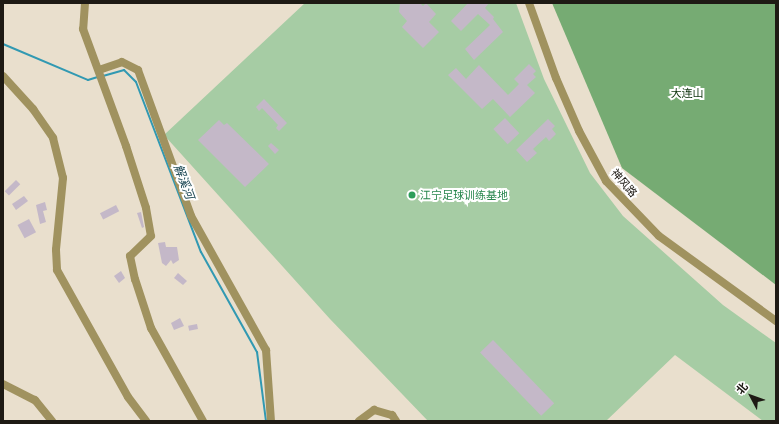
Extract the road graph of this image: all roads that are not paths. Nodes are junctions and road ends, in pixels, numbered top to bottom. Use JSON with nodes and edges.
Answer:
{"nodes":[{"id":1,"x":85,"y":3,"type":"edge"},
{"id":2,"x":530,"y":3,"type":"edge"},
{"id":3,"x":99,"y":70,"type":"junction"},
{"id":4,"x":3,"y":76,"type":"edge"},
{"id":5,"x":776,"y":321,"type":"edge"},
{"id":6,"x":3,"y":384,"type":"edge"},
{"id":7,"x":52,"y":421,"type":"edge"},
{"id":8,"x":146,"y":421,"type":"edge"},
{"id":9,"x":203,"y":421,"type":"edge"},
{"id":10,"x":271,"y":421,"type":"edge"},
{"id":11,"x":359,"y":421,"type":"edge"},
{"id":12,"x":396,"y":421,"type":"edge"}],
"edges":[{"from":1,"to":3,"type":"street"},
{"from":2,"to":5,"type":"street","name":"神风路"},
{"from":3,"to":9,"type":"street"},
{"from":3,"to":10,"type":"street"},
{"from":4,"to":8,"type":"street"},
{"from":6,"to":7,"type":"street"},
{"from":11,"to":12,"type":"street"}]}
